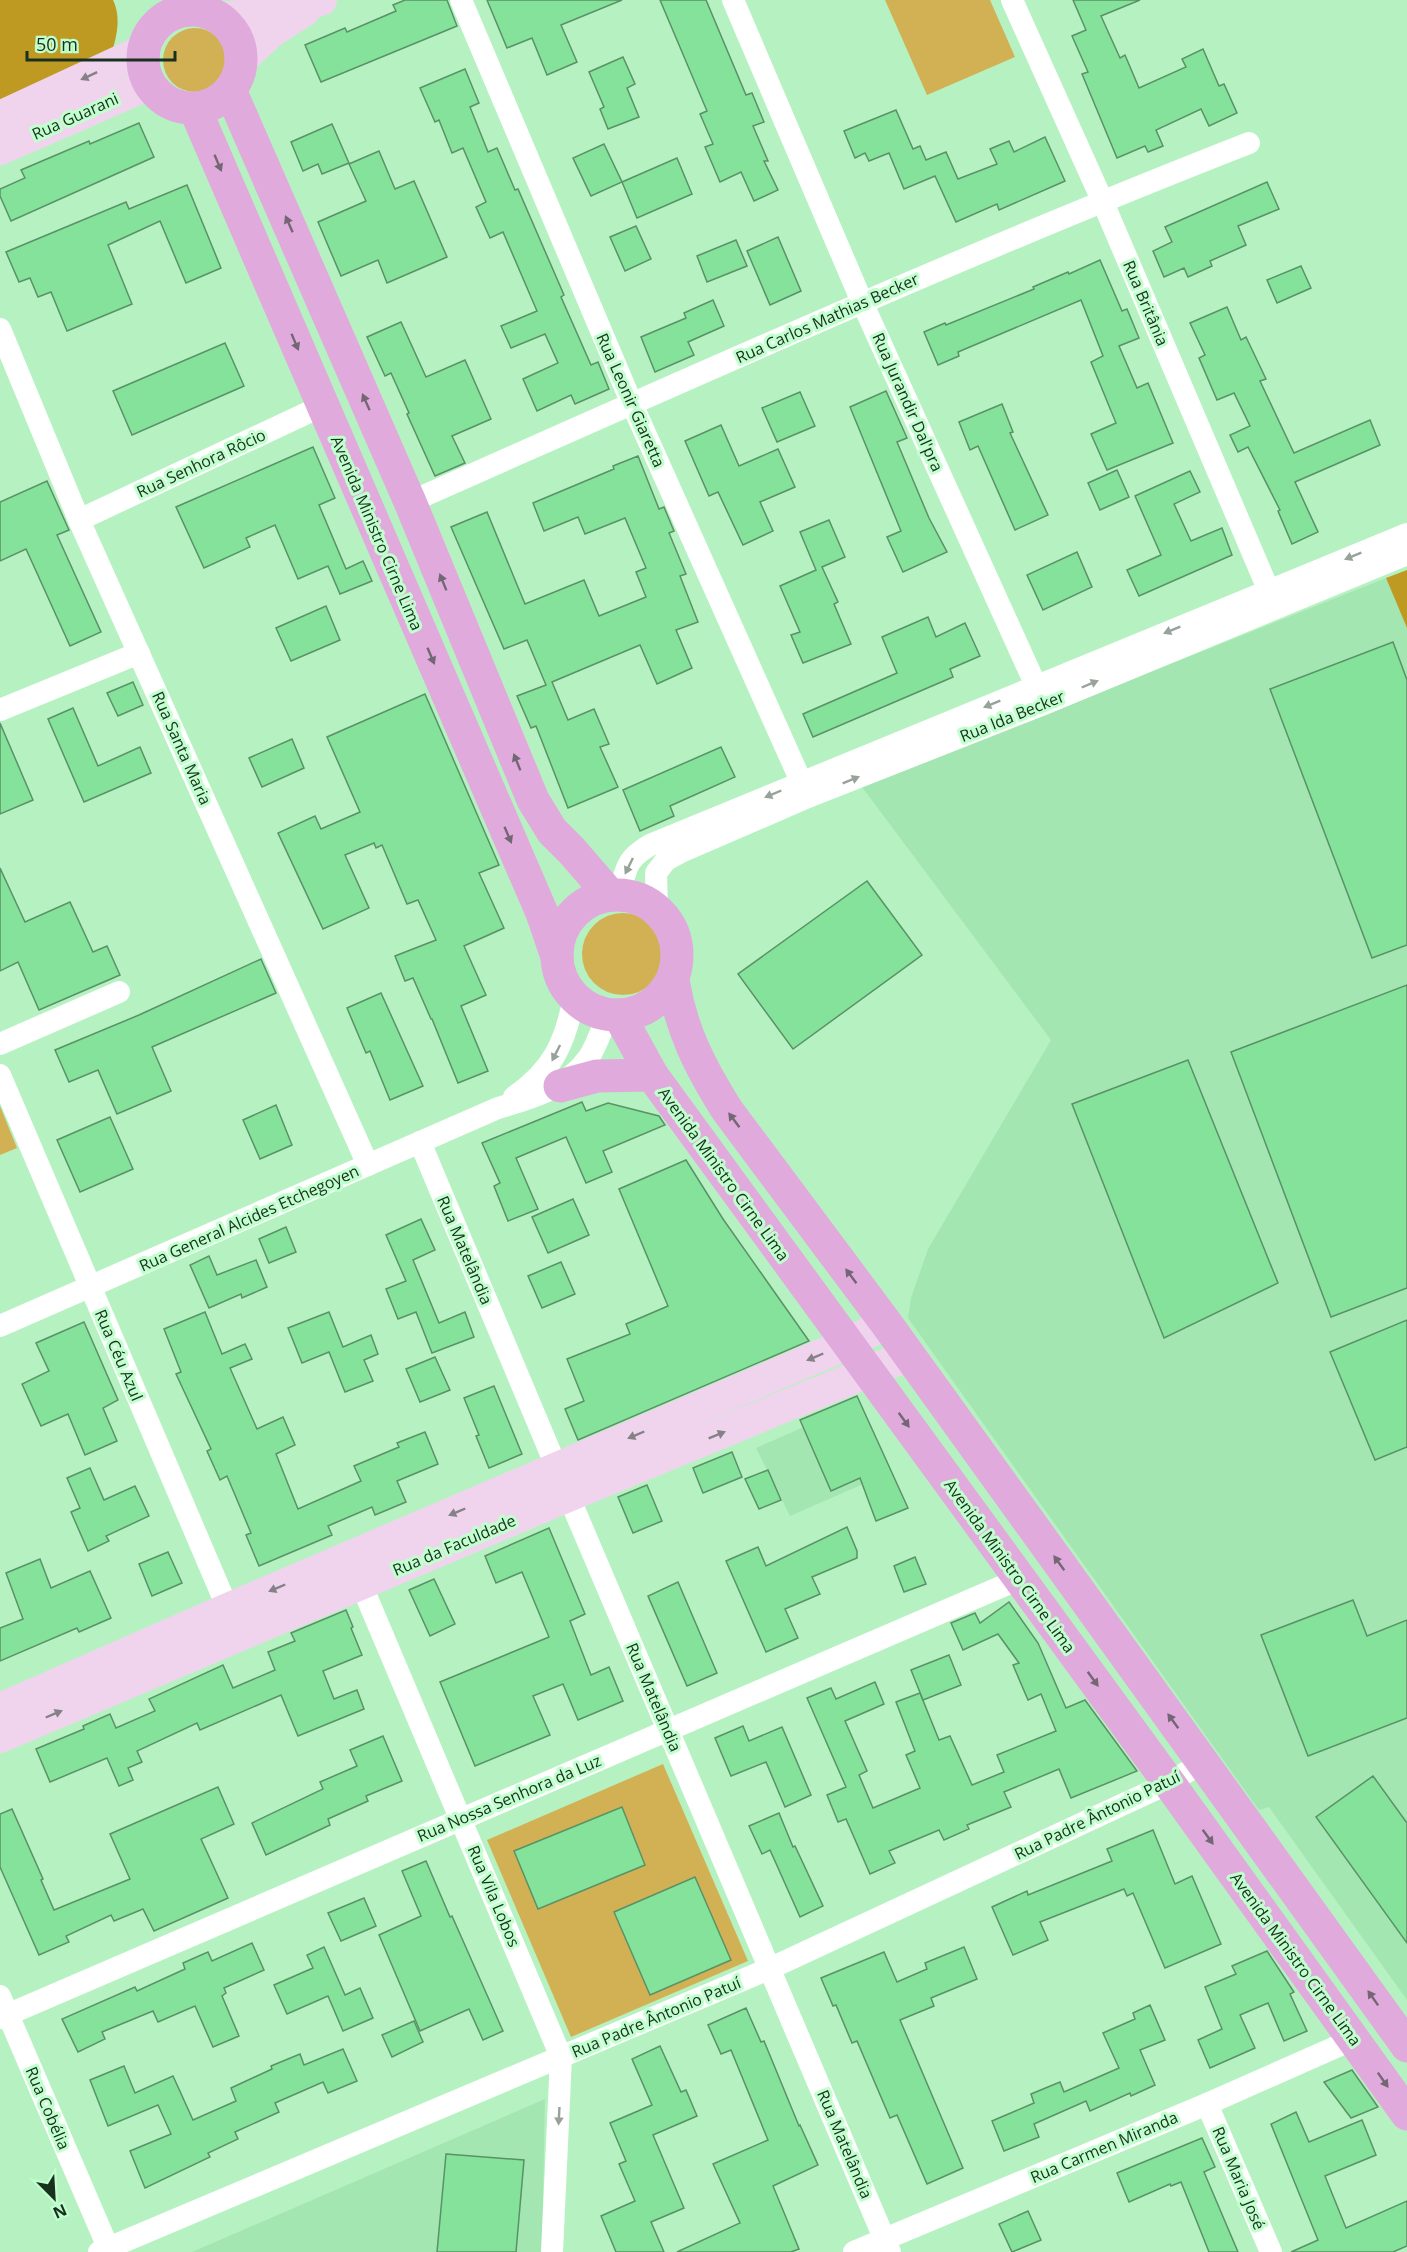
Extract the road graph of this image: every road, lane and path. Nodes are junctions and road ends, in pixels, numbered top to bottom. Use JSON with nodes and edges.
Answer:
{"nodes":[{"id":1,"x":321,"y":0,"type":"edge"},
{"id":2,"x":460,"y":0,"type":"edge"},
{"id":3,"x":732,"y":0,"type":"edge"},
{"id":4,"x":1012,"y":0,"type":"edge"},
{"id":5,"x":203,"y":9,"type":"edge"},
{"id":6,"x":152,"y":12,"type":"edge"},
{"id":7,"x":142,"y":51,"type":"junction"},
{"id":8,"x":242,"y":59,"type":"junction"},
{"id":9,"x":149,"y":84,"type":"junction"},
{"id":10,"x":230,"y":90,"type":"junction"},
{"id":11,"x":195,"y":109,"type":"junction"},
{"id":12,"x":0,"y":117,"type":"edge"},
{"id":13,"x":1249,"y":143,"type":"dead end"},
{"id":14,"x":0,"y":149,"type":"edge"},
{"id":15,"x":1102,"y":200,"type":"junction"},
{"id":16,"x":862,"y":302,"type":"junction"},
{"id":17,"x":0,"y":329,"type":"edge"},
{"id":18,"x":632,"y":404,"type":"junction"},
{"id":19,"x":322,"y":406,"type":"junction"},
{"id":20,"x":410,"y":502,"type":"junction"},
{"id":21,"x":80,"y":520,"type":"junction"},
{"id":22,"x":1407,"y":534,"type":"edge"},
{"id":23,"x":1407,"y":554,"type":"edge"},
{"id":24,"x":1272,"y":599,"type":"junction"},
{"id":25,"x":139,"y":652,"type":"junction"},
{"id":26,"x":1040,"y":695,"type":"junction"},
{"id":27,"x":0,"y":710,"type":"edge"},
{"id":28,"x":805,"y":790,"type":"junction"},
{"id":29,"x":614,"y":895,"type":"junction"},
{"id":30,"x":657,"y":909,"type":"junction"},
{"id":31,"x":557,"y":957,"type":"junction"},
{"id":32,"x":673,"y":980,"type":"junction"},
{"id":33,"x":119,"y":992,"type":"dead end"},
{"id":34,"x":574,"y":998,"type":"junction"},
{"id":35,"x":613,"y":1015,"type":"junction"},
{"id":36,"x":0,"y":1044,"type":"edge"},
{"id":37,"x":0,"y":1075,"type":"edge"},
{"id":38,"x":652,"y":1075,"type":"junction"},
{"id":39,"x":560,"y":1086,"type":"junction"},
{"id":40,"x":498,"y":1108,"type":"junction"},
{"id":41,"x":420,"y":1142,"type":"junction"},
{"id":42,"x":368,"y":1166,"type":"junction"},
{"id":43,"x":90,"y":1287,"type":"junction"},
{"id":44,"x":886,"y":1323,"type":"junction"},
{"id":45,"x":0,"y":1326,"type":"edge"},
{"id":46,"x":849,"y":1343,"type":"junction"},
{"id":47,"x":909,"y":1355,"type":"junction"},
{"id":48,"x":869,"y":1372,"type":"junction"},
{"id":49,"x":563,"y":1482,"type":"junction"},
{"id":50,"x":355,"y":1570,"type":"junction"},
{"id":51,"x":1019,"y":1579,"type":"junction"},
{"id":52,"x":233,"y":1622,"type":"junction"},
{"id":53,"x":0,"y":1709,"type":"edge"},
{"id":54,"x":668,"y":1730,"type":"junction"},
{"id":55,"x":0,"y":1737,"type":"edge"},
{"id":56,"x":1203,"y":1762,"type":"junction"},
{"id":57,"x":1169,"y":1783,"type":"junction"},
{"id":58,"x":462,"y":1819,"type":"junction"},
{"id":59,"x":771,"y":1968,"type":"junction"},
{"id":60,"x":3,"y":2010,"type":"edge"},
{"id":61,"x":1354,"y":2039,"type":"junction"},
{"id":62,"x":1407,"y":2046,"type":"edge"},
{"id":63,"x":561,"y":2057,"type":"junction"},
{"id":64,"x":1207,"y":2104,"type":"junction"},
{"id":65,"x":1407,"y":2114,"type":"edge"},
{"id":66,"x":888,"y":2246,"type":"edge"},
{"id":67,"x":106,"y":2251,"type":"edge"},
{"id":68,"x":552,"y":2252,"type":"edge"},
{"id":69,"x":854,"y":2252,"type":"edge"},
{"id":70,"x":1271,"y":2252,"type":"edge"}],
"edges":[{"from":1,"to":5,"type":"street"},
{"from":1,"to":8,"type":"street"},
{"from":2,"to":18,"type":"street","name":"Rua Leonir Giaretta"},
{"from":3,"to":16,"type":"street","name":"Rua Jurandir Dal'pra"},
{"from":4,"to":15,"type":"street","name":"Rua Britânia"},
{"from":5,"to":6,"type":"main road"},
{"from":5,"to":8,"type":"main road"},
{"from":6,"to":7,"type":"main road"},
{"from":7,"to":9,"type":"main road"},
{"from":7,"to":12,"type":"street","name":"Rua Guarani","one_way":true},
{"from":8,"to":10,"type":"main road"},
{"from":9,"to":11,"type":"main road"},
{"from":9,"to":14,"type":"street","name":"Rua Guarani"},
{"from":10,"to":11,"type":"main road"},
{"from":20,"to":10,"type":"main road","one_way":true},
{"from":11,"to":19,"type":"main road","name":"Avenida Ministro Cirne Lima","one_way":true},
{"from":13,"to":15,"type":"street","name":"Rua Carlos Mathias Becker"},
{"from":15,"to":16,"type":"street","name":"Rua Carlos Mathias Becker"},
{"from":15,"to":24,"type":"street","name":"Rua Britânia"},
{"from":16,"to":18,"type":"street","name":"Rua Carlos Mathias Becker"},
{"from":16,"to":26,"type":"street","name":"Rua Jurandir Dal'pra"},
{"from":17,"to":21,"type":"street","name":"Rua Santa Maria"},
{"from":18,"to":20,"type":"street","name":"Rua Carlos Mathias Becker"},
{"from":18,"to":28,"type":"street","name":"Rua Leonir Giaretta"},
{"from":19,"to":21,"type":"street","name":"Rua Senhora Rôcio"},
{"from":19,"to":31,"type":"main road","name":"Avenida Ministro Cirne Lima","one_way":true},
{"from":29,"to":20,"type":"main road","one_way":true},
{"from":21,"to":25,"type":"street","name":"Rua Santa Maria"},
{"from":22,"to":24,"type":"street","one_way":true},
{"from":23,"to":24,"type":"street","name":"Rua Ida Becker"},
{"from":24,"to":26,"type":"street","name":"Rua Ida Becker"},
{"from":25,"to":27,"type":"street"},
{"from":25,"to":42,"type":"street","name":"Rua Santa Maria"},
{"from":26,"to":28,"type":"street","name":"Rua Ida Becker"},
{"from":28,"to":29,"type":"street","one_way":true},
{"from":28,"to":30,"type":"street","name":"Rua Ida Becker"},
{"from":29,"to":30,"type":"main road"},
{"from":29,"to":31,"type":"main road"},
{"from":30,"to":32,"type":"main road"},
{"from":31,"to":34,"type":"main road"},
{"from":32,"to":35,"type":"main road"},
{"from":44,"to":32,"type":"main road","one_way":true},
{"from":33,"to":36,"type":"street"},
{"from":34,"to":35,"type":"main road"},
{"from":34,"to":40,"type":"street","name":"Rua General Alcides Etchegoyen","one_way":true},
{"from":35,"to":38,"type":"main road","name":"Avenida Ministro Cirne Lima"},
{"from":35,"to":39,"type":"street","name":"Rua General Alcides Etchegoyen"},
{"from":37,"to":43,"type":"street","name":"Rua Céu Azul"},
{"from":38,"to":39,"type":"main road"},
{"from":38,"to":46,"type":"main road","name":"Avenida Ministro Cirne Lima"},
{"from":39,"to":40,"type":"street","name":"Rua General Alcides Etchegoyen"},
{"from":40,"to":41,"type":"street","name":"Rua General Alcides Etchegoyen"},
{"from":41,"to":42,"type":"street","name":"Rua General Alcides Etchegoyen"},
{"from":41,"to":49,"type":"street","name":"Rua Matelândia"},
{"from":42,"to":43,"type":"street","name":"Rua General Alcides Etchegoyen"},
{"from":43,"to":45,"type":"street","name":"Rua General Alcides Etchegoyen"},
{"from":43,"to":52,"type":"street","name":"Rua Céu Azul"},
{"from":44,"to":46,"type":"street","name":"Rua da Faculdade"},
{"from":44,"to":47,"type":"main road"},
{"from":46,"to":48,"type":"main road","name":"Avenida Ministro Cirne Lima"},
{"from":46,"to":49,"type":"street","name":"Rua da Faculdade","one_way":true},
{"from":47,"to":48,"type":"street","name":"Rua da Faculdade"},
{"from":56,"to":47,"type":"main road","one_way":true},
{"from":49,"to":48,"type":"street","name":"Rua da Faculdade","one_way":true},
{"from":48,"to":51,"type":"main road","name":"Avenida Ministro Cirne Lima","one_way":true},
{"from":49,"to":50,"type":"street","name":"Rua da Faculdade"},
{"from":49,"to":54,"type":"street","name":"Rua Matelândia"},
{"from":50,"to":52,"type":"street","name":"Rua da Faculdade"},
{"from":50,"to":58,"type":"street","name":"Rua Vila Lobos"},
{"from":51,"to":54,"type":"street","name":"Rua Nossa Senhora da Luz"},
{"from":51,"to":57,"type":"main road","name":"Avenida Ministro Cirne Lima","one_way":true},
{"from":52,"to":53,"type":"street","name":"Rua da Faculdade"},
{"from":55,"to":52,"type":"street","name":"Rua da Faculdade","one_way":true},
{"from":54,"to":58,"type":"street","name":"Rua Nossa Senhora da Luz"},
{"from":54,"to":59,"type":"street","name":"Rua Matelândia"},
{"from":56,"to":57,"type":"street","name":"Rua Padre Ântonio Patuí"},
{"from":62,"to":56,"type":"main road","one_way":true},
{"from":57,"to":59,"type":"street","name":"Rua Padre Ântonio Patuí"},
{"from":57,"to":61,"type":"main road","name":"Avenida Ministro Cirne Lima","one_way":true},
{"from":58,"to":60,"type":"street","name":"Rua Nossa Senhora da Luz"},
{"from":58,"to":63,"type":"street","name":"Rua Vila Lobos"},
{"from":59,"to":63,"type":"street","name":"Rua Padre Ântonio Patuí"},
{"from":59,"to":66,"type":"street","name":"Rua Matelândia"},
{"from":60,"to":67,"type":"street","name":"Rua Cobélia"},
{"from":61,"to":64,"type":"street","name":"Rua Carmen Miranda"},
{"from":61,"to":65,"type":"main road","name":"Avenida Ministro Cirne Lima","one_way":true},
{"from":63,"to":67,"type":"street","name":"Rua Padre Ântonio Patuí"},
{"from":63,"to":68,"type":"street","name":"Rua Vila Lobos","one_way":true},
{"from":64,"to":66,"type":"street","name":"Rua Carmen Miranda"},
{"from":64,"to":70,"type":"street","name":"Rua Maria José"},
{"from":66,"to":69,"type":"street","name":"Rua Carmen Miranda"}]}
